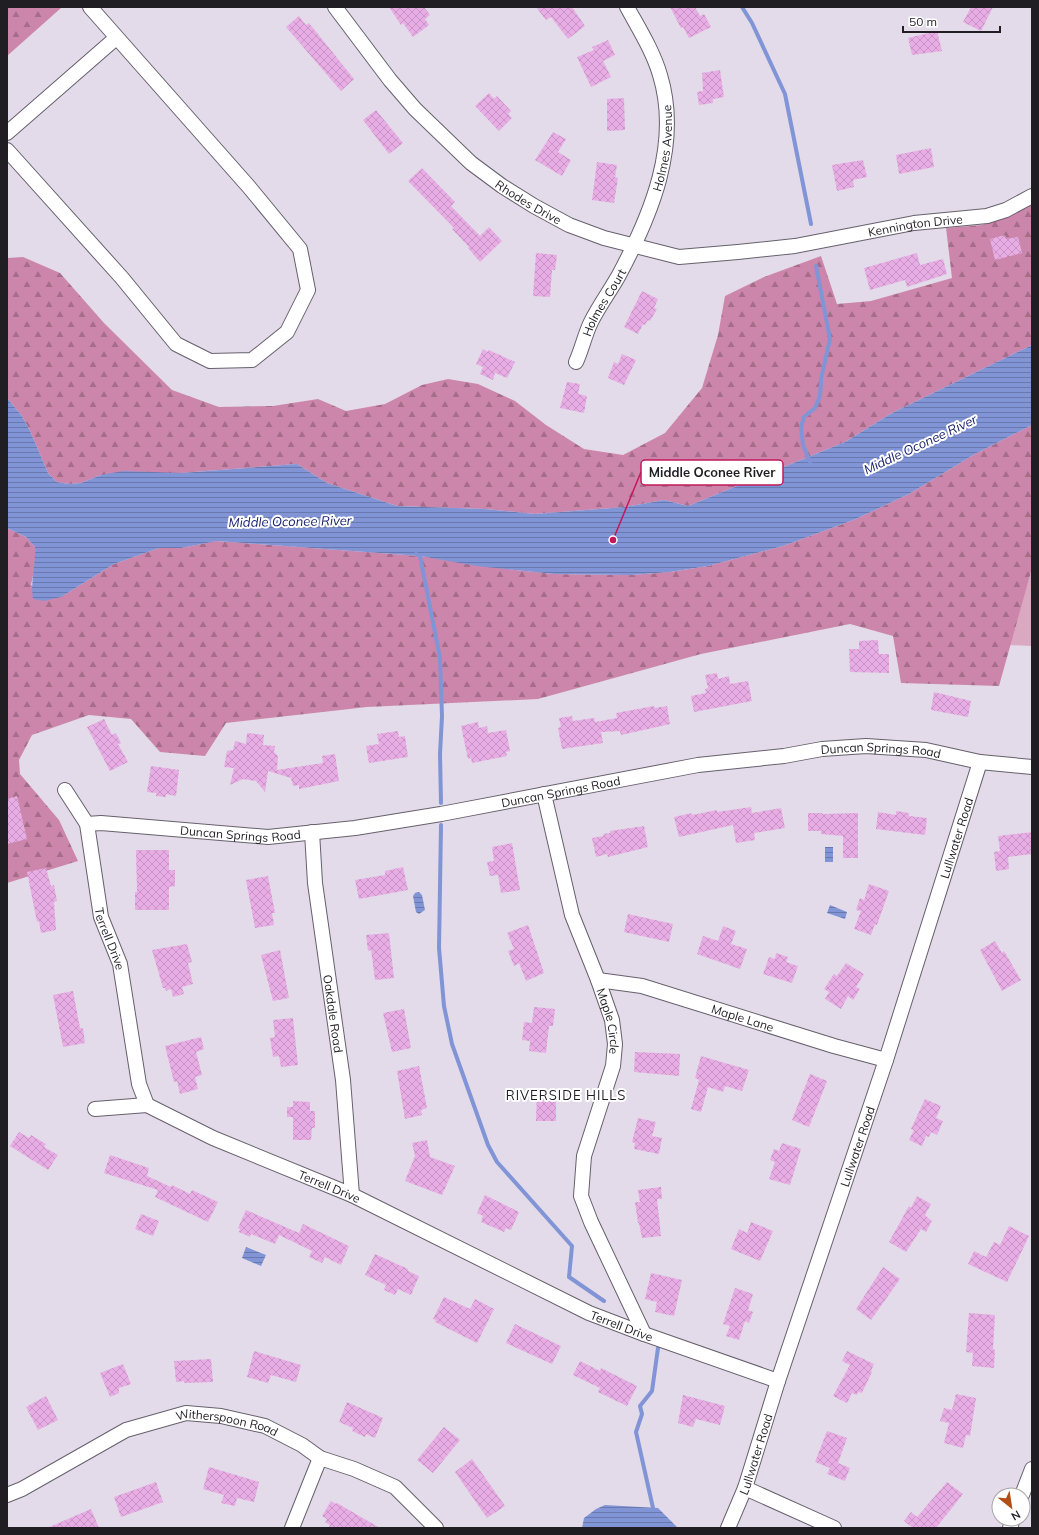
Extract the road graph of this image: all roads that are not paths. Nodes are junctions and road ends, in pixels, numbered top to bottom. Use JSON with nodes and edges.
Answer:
{"nodes":[{"id":1,"x":90,"y":7,"type":"edge"},
{"id":2,"x":335,"y":7,"type":"edge"},
{"id":3,"x":627,"y":7,"type":"edge"},
{"id":4,"x":116,"y":38,"type":"junction"},
{"id":5,"x":7,"y":133,"type":"edge"},
{"id":6,"x":7,"y":150,"type":"edge"},
{"id":7,"x":1032,"y":196,"type":"edge"},
{"id":8,"x":633,"y":244,"type":"junction"},
{"id":9,"x":795,"y":246,"type":"joint"},
{"id":10,"x":576,"y":362,"type":"dead end"},
{"id":11,"x":980,"y":762,"type":"junction"},
{"id":12,"x":1032,"y":767,"type":"edge"},
{"id":13,"x":65,"y":790,"type":"dead end"},
{"id":14,"x":544,"y":794,"type":"junction"},
{"id":15,"x":87,"y":824,"type":"junction"},
{"id":16,"x":312,"y":832,"type":"junction"},
{"id":17,"x":598,"y":980,"type":"junction"},
{"id":18,"x":886,"y":1060,"type":"junction"},
{"id":19,"x":147,"y":1105,"type":"junction"},
{"id":20,"x":95,"y":1109,"type":"dead end"},
{"id":21,"x":352,"y":1195,"type":"junction"},
{"id":22,"x":644,"y":1334,"type":"junction"},
{"id":23,"x":778,"y":1381,"type":"junction"},
{"id":24,"x":320,"y":1458,"type":"junction"},
{"id":25,"x":1032,"y":1469,"type":"edge"},
{"id":26,"x":1025,"y":1487,"type":"edge"},
{"id":27,"x":745,"y":1488,"type":"junction"},
{"id":28,"x":7,"y":1495,"type":"edge"},
{"id":29,"x":292,"y":1528,"type":"edge"},
{"id":30,"x":436,"y":1528,"type":"edge"},
{"id":31,"x":728,"y":1528,"type":"edge"},
{"id":32,"x":834,"y":1528,"type":"edge"}],
"edges":[{"from":1,"to":4,"type":"street"},
{"from":2,"to":8,"type":"street","name":"Rhodes Drive"},
{"from":3,"to":8,"type":"street","name":"Holmes Avenue"},
{"from":4,"to":5,"type":"street"},
{"from":4,"to":6,"type":"street"},
{"from":7,"to":9,"type":"street","name":"Kennington Drive"},
{"from":8,"to":9,"type":"street","name":"Rhodes Drive"},
{"from":8,"to":10,"type":"street","name":"Holmes Court"},
{"from":11,"to":12,"type":"street","name":"Duncan Springs Road"},
{"from":11,"to":14,"type":"street","name":"Duncan Springs Road"},
{"from":11,"to":18,"type":"street","name":"Lullwater Road"},
{"from":13,"to":15,"type":"street"},
{"from":14,"to":16,"type":"street","name":"Duncan Springs Road"},
{"from":14,"to":17,"type":"street","name":"Maple Circle"},
{"from":15,"to":16,"type":"street","name":"Duncan Springs Road"},
{"from":15,"to":19,"type":"street","name":"Terrell Drive"},
{"from":16,"to":21,"type":"street","name":"Oakdale Road"},
{"from":17,"to":18,"type":"street","name":"Maple Lane"},
{"from":17,"to":22,"type":"street","name":"Maple Circle"},
{"from":18,"to":23,"type":"street","name":"Lullwater Road"},
{"from":19,"to":20,"type":"street"},
{"from":19,"to":21,"type":"street","name":"Terrell Drive"},
{"from":21,"to":22,"type":"street","name":"Terrell Drive"},
{"from":22,"to":23,"type":"street","name":"Terrell Drive"},
{"from":23,"to":27,"type":"street","name":"Lullwater Road"},
{"from":24,"to":28,"type":"street","name":"Witherspoon Road"},
{"from":24,"to":29,"type":"street"},
{"from":24,"to":30,"type":"street","name":"Witherspoon Road"},
{"from":25,"to":26,"type":"street"},
{"from":27,"to":31,"type":"street","name":"Lullwater Road"},
{"from":27,"to":32,"type":"street"}]}
